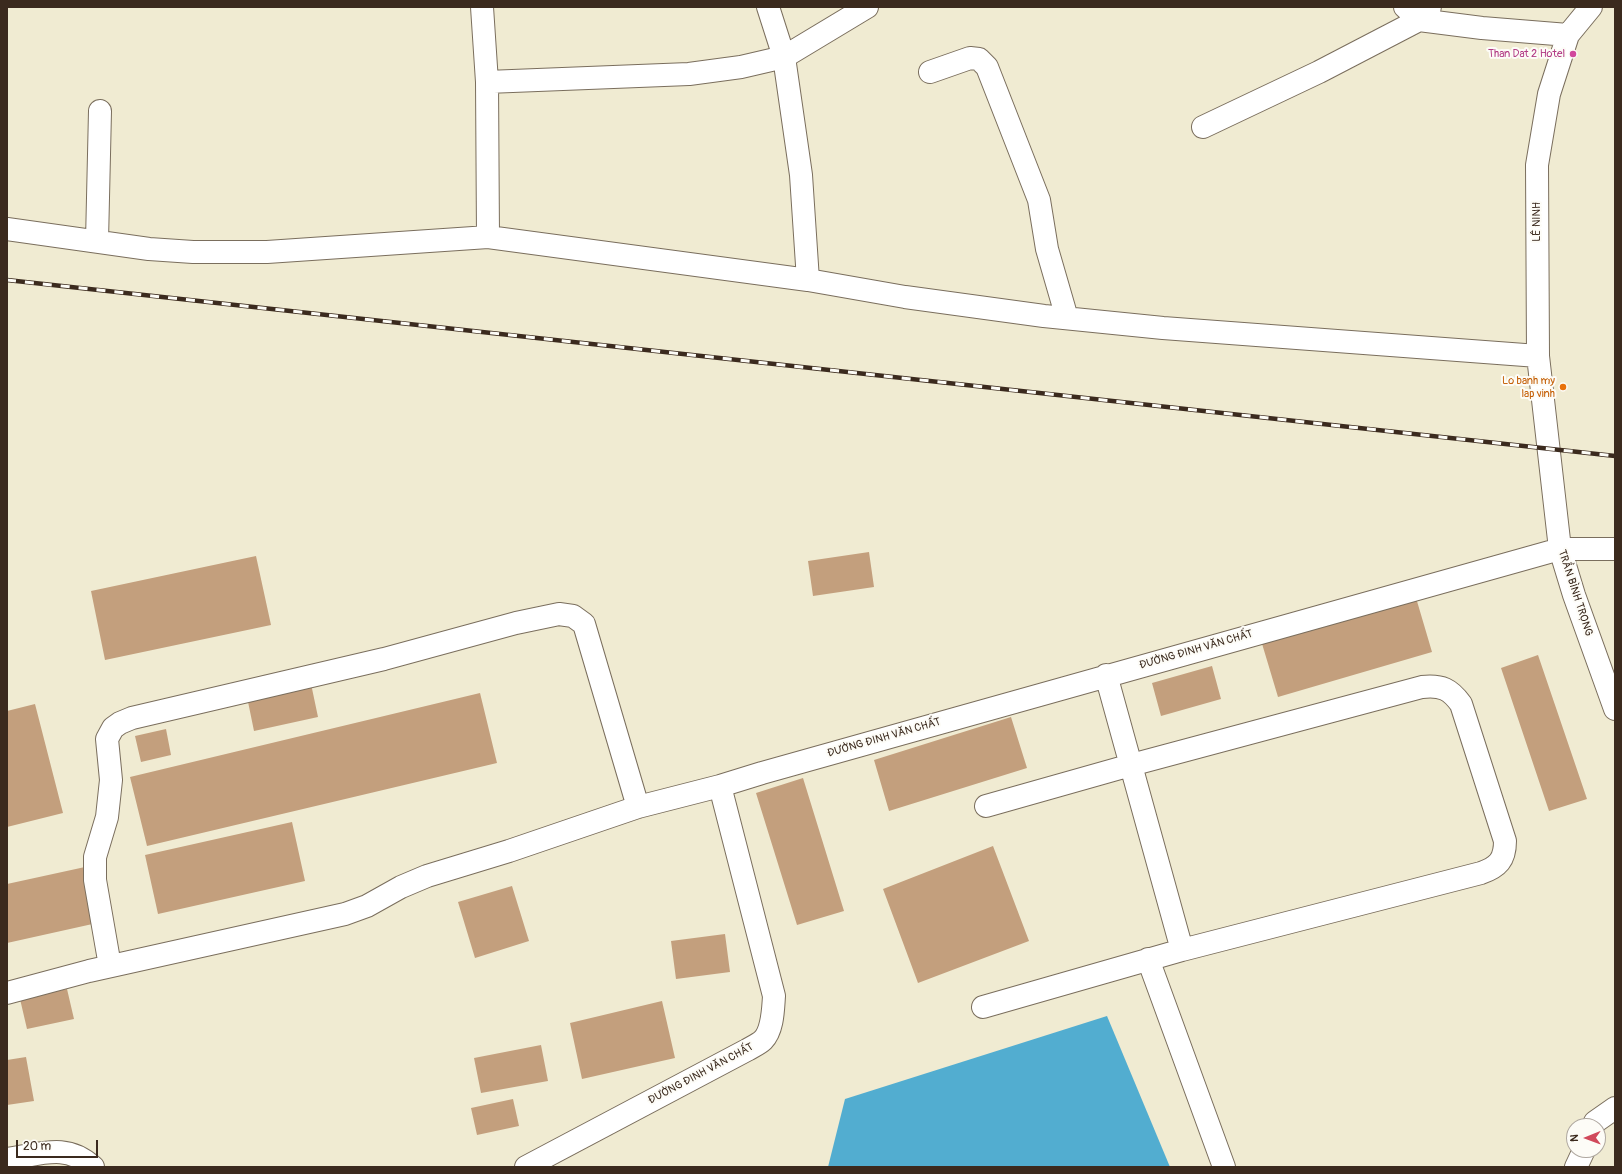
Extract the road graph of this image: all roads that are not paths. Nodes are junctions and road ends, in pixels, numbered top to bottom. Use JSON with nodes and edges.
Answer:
{"nodes":[{"id":1,"x":482,"y":7,"type":"edge"},
{"id":2,"x":768,"y":7,"type":"edge"},
{"id":3,"x":867,"y":7,"type":"edge"},
{"id":4,"x":1591,"y":7,"type":"edge"},
{"id":5,"x":1418,"y":11,"type":"edge"},
{"id":6,"x":1568,"y":35,"type":"junction"},
{"id":7,"x":784,"y":57,"type":"junction"},
{"id":8,"x":930,"y":72,"type":"dead end"},
{"id":9,"x":487,"y":82,"type":"junction"},
{"id":10,"x":100,"y":111,"type":"dead end"},
{"id":11,"x":1203,"y":127,"type":"dead end"},
{"id":12,"x":7,"y":229,"type":"edge"},
{"id":13,"x":488,"y":237,"type":"junction"},
{"id":14,"x":97,"y":241,"type":"junction"},
{"id":15,"x":808,"y":280,"type":"junction"},
{"id":16,"x":1067,"y":318,"type":"junction"},
{"id":17,"x":1538,"y":356,"type":"junction"},
{"id":18,"x":1548,"y":449,"type":"joint"},
{"id":19,"x":1560,"y":548,"type":"junction"},
{"id":20,"x":1615,"y":549,"type":"edge"},
{"id":21,"x":1106,"y":675,"type":"junction"},
{"id":22,"x":1615,"y":708,"type":"edge"},
{"id":23,"x":1131,"y":765,"type":"junction"},
{"id":24,"x":720,"y":786,"type":"junction"},
{"id":25,"x":986,"y":806,"type":"dead end"},
{"id":26,"x":638,"y":807,"type":"junction"},
{"id":27,"x":1182,"y":950,"type":"junction"},
{"id":28,"x":1148,"y":960,"type":"junction"},
{"id":29,"x":110,"y":966,"type":"junction"},
{"id":30,"x":7,"y":993,"type":"edge"},
{"id":31,"x":983,"y":1007,"type":"dead end"},
{"id":32,"x":1615,"y":1108,"type":"edge"},
{"id":33,"x":1601,"y":1118,"type":"edge"},
{"id":34,"x":7,"y":1159,"type":"edge"},
{"id":35,"x":93,"y":1167,"type":"edge"},
{"id":36,"x":526,"y":1167,"type":"edge"},
{"id":37,"x":1224,"y":1167,"type":"edge"}],
"edges":[{"from":1,"to":9,"type":"street"},
{"from":2,"to":7,"type":"street"},
{"from":3,"to":7,"type":"street"},
{"from":4,"to":6,"type":"street","name":"LÊ NINH"},
{"from":5,"to":6,"type":"street"},
{"from":5,"to":11,"type":"street"},
{"from":6,"to":17,"type":"street","name":"LÊ NINH"},
{"from":7,"to":9,"type":"street"},
{"from":7,"to":15,"type":"street"},
{"from":8,"to":16,"type":"street"},
{"from":9,"to":13,"type":"street"},
{"from":10,"to":14,"type":"street"},
{"from":12,"to":14,"type":"street"},
{"from":13,"to":14,"type":"street"},
{"from":13,"to":15,"type":"street"},
{"from":15,"to":16,"type":"street"},
{"from":16,"to":17,"type":"street"},
{"from":17,"to":18,"type":"street","name":"LÊ NINH"},
{"from":18,"to":19,"type":"street","name":"TRẦN BÌNH TRỌNG"},
{"from":19,"to":20,"type":"street","name":"ĐƯỜNG ĐINH VĂN CHẤT"},
{"from":19,"to":21,"type":"street","name":"ĐƯỜNG ĐINH VĂN CHẤT"},
{"from":19,"to":22,"type":"street","name":"TRẦN BÌNH TRỌNG"},
{"from":21,"to":23,"type":"street"},
{"from":21,"to":24,"type":"street","name":"ĐƯỜNG ĐINH VĂN CHẤT"},
{"from":23,"to":25,"type":"street"},
{"from":23,"to":27,"type":"street"},
{"from":23,"to":27,"type":"street"},
{"from":24,"to":26,"type":"street"},
{"from":24,"to":36,"type":"street","name":"ĐƯỜNG ĐINH VĂN CHẤT"},
{"from":26,"to":29,"type":"street"},
{"from":26,"to":29,"type":"street"},
{"from":27,"to":28,"type":"street"},
{"from":28,"to":31,"type":"street"},
{"from":28,"to":37,"type":"street"},
{"from":29,"to":30,"type":"street"},
{"from":32,"to":33,"type":"street"},
{"from":34,"to":35,"type":"street"}]}
